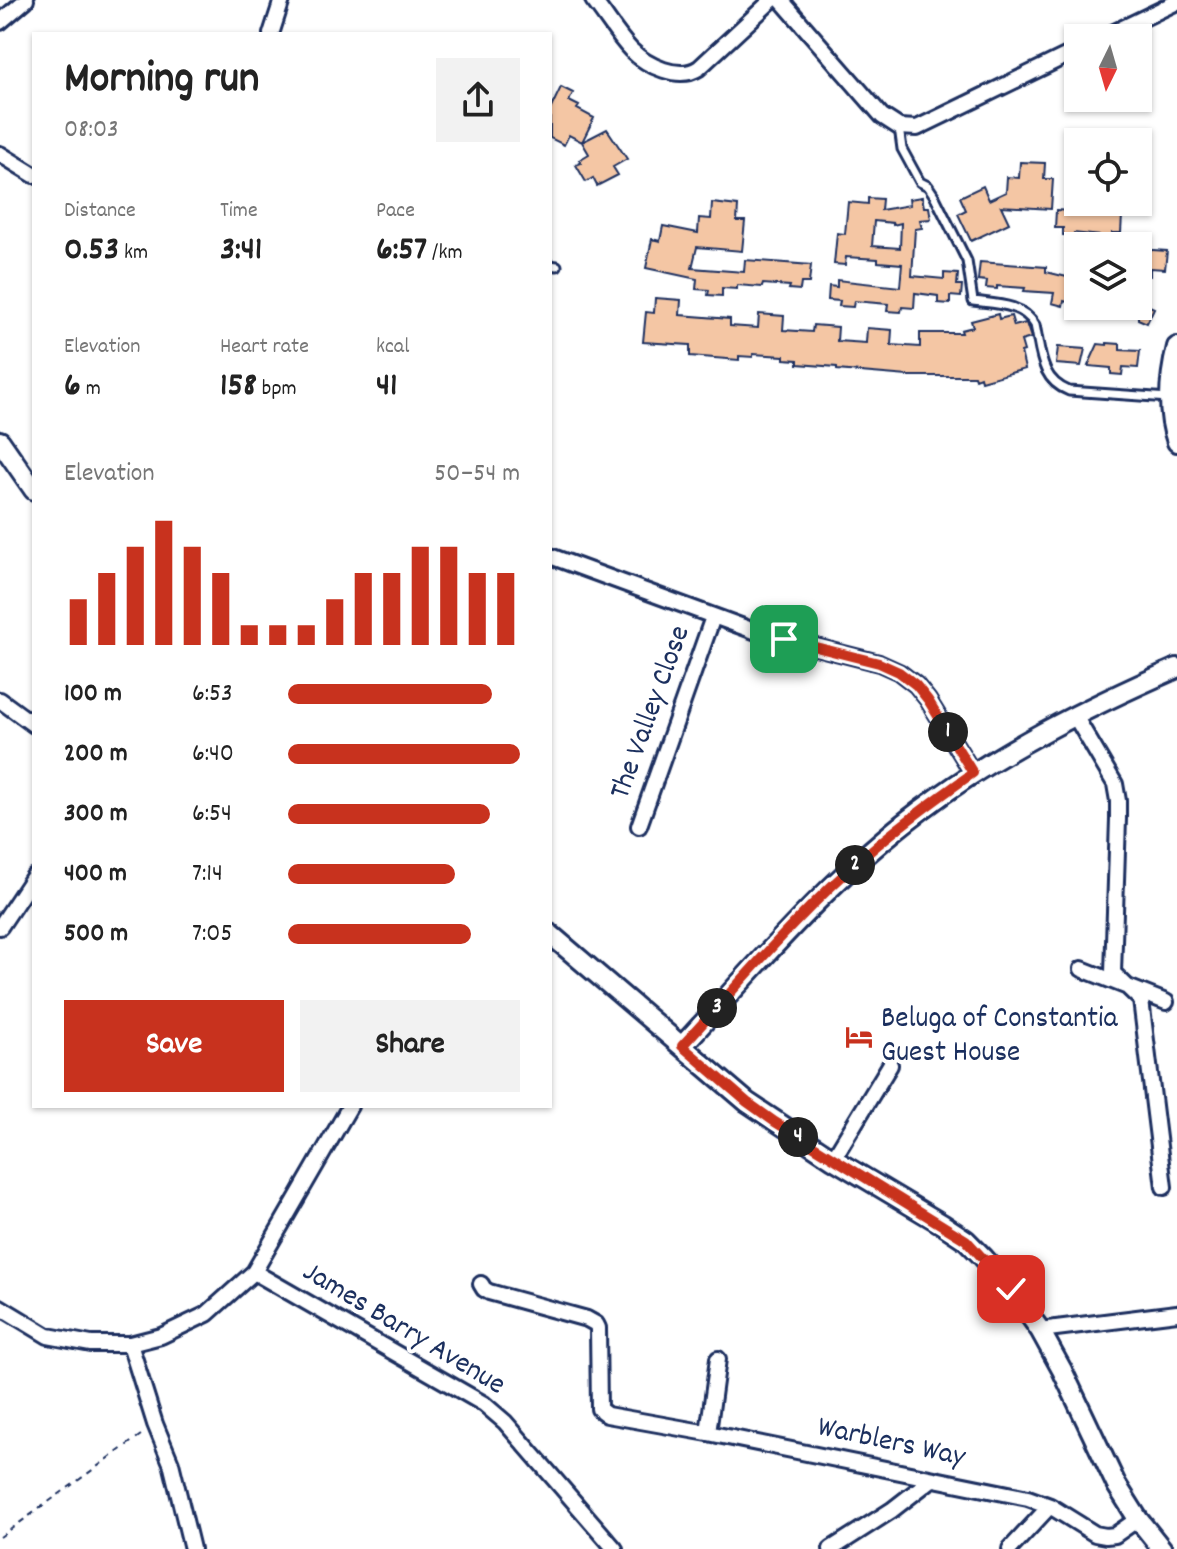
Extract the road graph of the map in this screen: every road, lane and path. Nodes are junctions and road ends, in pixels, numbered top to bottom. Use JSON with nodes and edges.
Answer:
{"nodes":[{"id":1,"x":26,"y":0,"type":"edge"},
{"id":2,"x":282,"y":0,"type":"edge"},
{"id":3,"x":593,"y":0,"type":"edge"},
{"id":4,"x":772,"y":0,"type":"edge"},
{"id":5,"x":781,"y":0,"type":"edge"},
{"id":6,"x":1177,"y":2,"type":"edge"},
{"id":7,"x":0,"y":22,"type":"edge"},
{"id":8,"x":1131,"y":24,"type":"edge"},
{"id":9,"x":272,"y":32,"type":"edge"},
{"id":10,"x":1064,"y":57,"type":"edge"},
{"id":11,"x":899,"y":127,"type":"junction"},
{"id":12,"x":0,"y":154,"type":"edge"},
{"id":13,"x":32,"y":174,"type":"edge"},
{"id":14,"x":1177,"y":347,"type":"edge"},
{"id":15,"x":1169,"y":398,"type":"junction"},
{"id":16,"x":0,"y":441,"type":"edge"},
{"id":17,"x":1177,"y":442,"type":"edge"},
{"id":18,"x":32,"y":487,"type":"edge"},
{"id":19,"x":552,"y":557,"type":"edge"},
{"id":20,"x":713,"y":617,"type":"junction"},
{"id":21,"x":1177,"y":668,"type":"edge"},
{"id":22,"x":0,"y":700,"type":"edge"},
{"id":23,"x":1075,"y":716,"type":"junction"},
{"id":24,"x":32,"y":724,"type":"edge"},
{"id":25,"x":973,"y":773,"type":"junction"},
{"id":26,"x":639,"y":826,"type":"dead end"},
{"id":27,"x":32,"y":879,"type":"edge"},
{"id":28,"x":0,"y":927,"type":"edge"},
{"id":29,"x":552,"y":936,"type":"edge"},
{"id":30,"x":1082,"y":969,"type":"dead end"},
{"id":31,"x":1127,"y":987,"type":"junction"},
{"id":32,"x":1166,"y":1002,"type":"dead end"},
{"id":33,"x":682,"y":1046,"type":"junction"},
{"id":34,"x":890,"y":1065,"type":"dead end"},
{"id":35,"x":349,"y":1108,"type":"edge"},
{"id":36,"x":833,"y":1159,"type":"junction"},
{"id":37,"x":1164,"y":1187,"type":"dead end"},
{"id":38,"x":254,"y":1272,"type":"junction"},
{"id":39,"x":481,"y":1284,"type":"dead end"},
{"id":40,"x":1,"y":1309,"type":"edge"},
{"id":41,"x":1177,"y":1313,"type":"edge"},
{"id":42,"x":1040,"y":1330,"type":"junction"},
{"id":43,"x":130,"y":1344,"type":"junction"},
{"id":44,"x":718,"y":1359,"type":"dead end"},
{"id":45,"x":155,"y":1424,"type":"junction"},
{"id":46,"x":708,"y":1433,"type":"junction"},
{"id":47,"x":932,"y":1479,"type":"junction"},
{"id":48,"x":1050,"y":1506,"type":"junction"},
{"id":49,"x":1138,"y":1519,"type":"junction"},
{"id":50,"x":0,"y":1537,"type":"edge"},
{"id":51,"x":605,"y":1545,"type":"edge"},
{"id":52,"x":192,"y":1549,"type":"edge"},
{"id":53,"x":831,"y":1549,"type":"edge"},
{"id":54,"x":1010,"y":1549,"type":"edge"},
{"id":55,"x":1162,"y":1549,"type":"edge"}],
"edges":[{"from":1,"to":7,"type":"street"},
{"from":2,"to":9,"type":"street"},
{"from":3,"to":4,"type":"street"},
{"from":5,"to":11,"type":"street"},
{"from":6,"to":8,"type":"street"},
{"from":10,"to":11,"type":"street"},
{"from":11,"to":15,"type":"lane"},
{"from":12,"to":13,"type":"street"},
{"from":14,"to":15,"type":"street"},
{"from":15,"to":17,"type":"street"},
{"from":16,"to":18,"type":"street"},
{"from":19,"to":20,"type":"street"},
{"from":20,"to":25,"type":"street"},
{"from":20,"to":26,"type":"street","name":"The Valley Close"},
{"from":21,"to":23,"type":"street"},
{"from":22,"to":24,"type":"street"},
{"from":23,"to":25,"type":"street"},
{"from":23,"to":31,"type":"street"},
{"from":25,"to":33,"type":"street"},
{"from":27,"to":28,"type":"street"},
{"from":29,"to":33,"type":"street"},
{"from":30,"to":31,"type":"street"},
{"from":31,"to":32,"type":"street"},
{"from":31,"to":37,"type":"street"},
{"from":33,"to":36,"type":"street"},
{"from":34,"to":36,"type":"street"},
{"from":35,"to":38,"type":"street"},
{"from":36,"to":42,"type":"street"},
{"from":38,"to":43,"type":"street"},
{"from":38,"to":51,"type":"street","name":"James Barry Avenue"},
{"from":39,"to":46,"type":"street","name":"Warblers Way"},
{"from":40,"to":43,"type":"street"},
{"from":41,"to":42,"type":"street"},
{"from":42,"to":49,"type":"street"},
{"from":43,"to":45,"type":"street"},
{"from":44,"to":46,"type":"street"},
{"from":45,"to":50,"type":"path"},
{"from":45,"to":52,"type":"street"},
{"from":46,"to":47,"type":"street","name":"Warblers Way"},
{"from":47,"to":48,"type":"street","name":"Warblers Way"},
{"from":47,"to":53,"type":"street"},
{"from":48,"to":49,"type":"street","name":"Warblers Way"},
{"from":48,"to":54,"type":"street"},
{"from":49,"to":55,"type":"street"}]}
